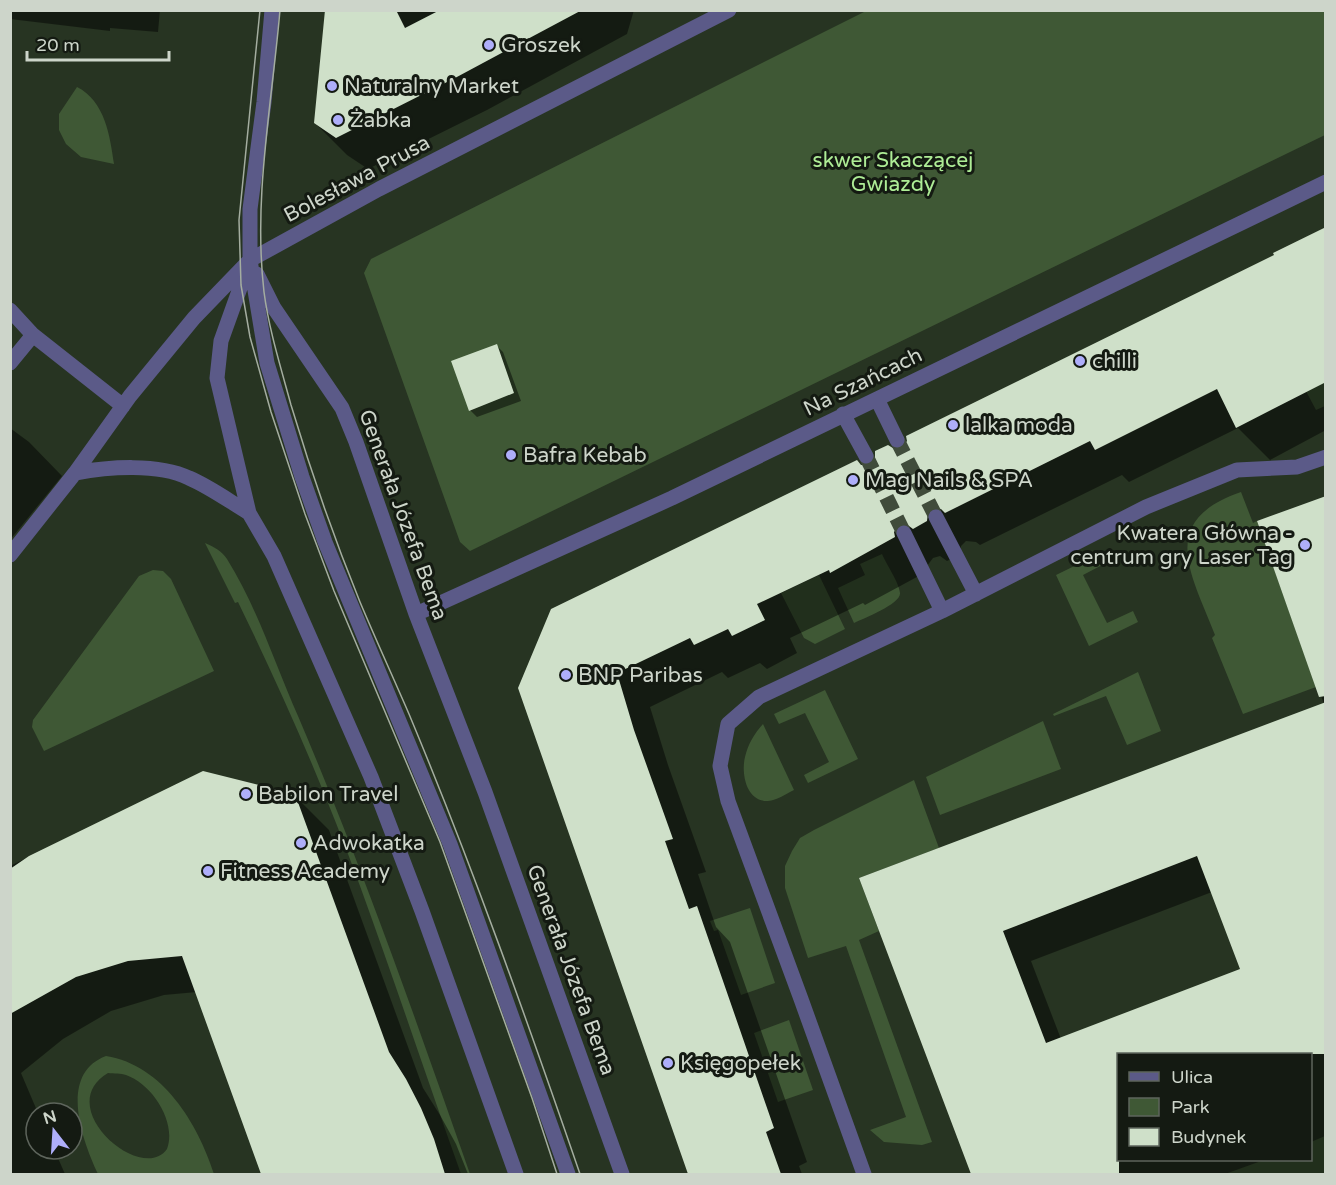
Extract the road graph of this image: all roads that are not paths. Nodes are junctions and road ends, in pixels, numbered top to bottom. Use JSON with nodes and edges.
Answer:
{"nodes":[{"id":1,"x":272,"y":10,"type":"edge"},
{"id":2,"x":729,"y":10,"type":"edge"},
{"id":3,"x":1326,"y":182,"type":"edge"},
{"id":4,"x":250,"y":260,"type":"junction"},
{"id":5,"x":10,"y":310,"type":"edge"},
{"id":6,"x":33,"y":335,"type":"junction"},
{"id":7,"x":10,"y":363,"type":"edge"},
{"id":8,"x":877,"y":399,"type":"junction"},
{"id":9,"x":123,"y":406,"type":"junction"},
{"id":10,"x":843,"y":414,"type":"junction"},
{"id":11,"x":897,"y":440,"type":"tunnel mouth"},
{"id":12,"x":866,"y":456,"type":"tunnel mouth"},
{"id":13,"x":1326,"y":457,"type":"edge"},
{"id":14,"x":75,"y":473,"type":"junction"},
{"id":15,"x":249,"y":513,"type":"junction"},
{"id":16,"x":936,"y":517,"type":"tunnel mouth"},
{"id":17,"x":904,"y":533,"type":"tunnel mouth"},
{"id":18,"x":10,"y":555,"type":"edge"},
{"id":19,"x":976,"y":594,"type":"junction"},
{"id":20,"x":942,"y":611,"type":"junction"},
{"id":21,"x":416,"y":614,"type":"junction"},
{"id":22,"x":516,"y":1174,"type":"edge"},
{"id":23,"x":568,"y":1174,"type":"edge"},
{"id":24,"x":622,"y":1174,"type":"edge"},
{"id":25,"x":864,"y":1174,"type":"edge"}],
"edges":[{"from":1,"to":4,"type":"street"},
{"from":2,"to":4,"type":"street","name":"Bolesława Prusa"},
{"from":3,"to":8,"type":"street","name":"Na Szańcach"},
{"from":4,"to":9,"type":"street","name":"Bolesława Prusa"},
{"from":4,"to":15,"type":"street"},
{"from":4,"to":21,"type":"street","name":"Generała Józefa Bema"},
{"from":4,"to":23,"type":"street"},
{"from":5,"to":6,"type":"street"},
{"from":6,"to":7,"type":"street"},
{"from":6,"to":9,"type":"street"},
{"from":8,"to":10,"type":"street","name":"Na Szańcach"},
{"from":8,"to":11,"type":"street"},
{"from":9,"to":14,"type":"street","name":"Bolesława Prusa"},
{"from":10,"to":12,"type":"street"},
{"from":10,"to":21,"type":"street","name":"Na Szańcach"},
{"from":13,"to":19,"type":"street"},
{"from":14,"to":15,"type":"street"},
{"from":14,"to":18,"type":"street","name":"Bolesława Prusa"},
{"from":15,"to":22,"type":"street"},
{"from":16,"to":19,"type":"street"},
{"from":17,"to":20,"type":"street"},
{"from":19,"to":20,"type":"street"},
{"from":20,"to":25,"type":"street"},
{"from":21,"to":24,"type":"street","name":"Generała Józefa Bema"}]}
